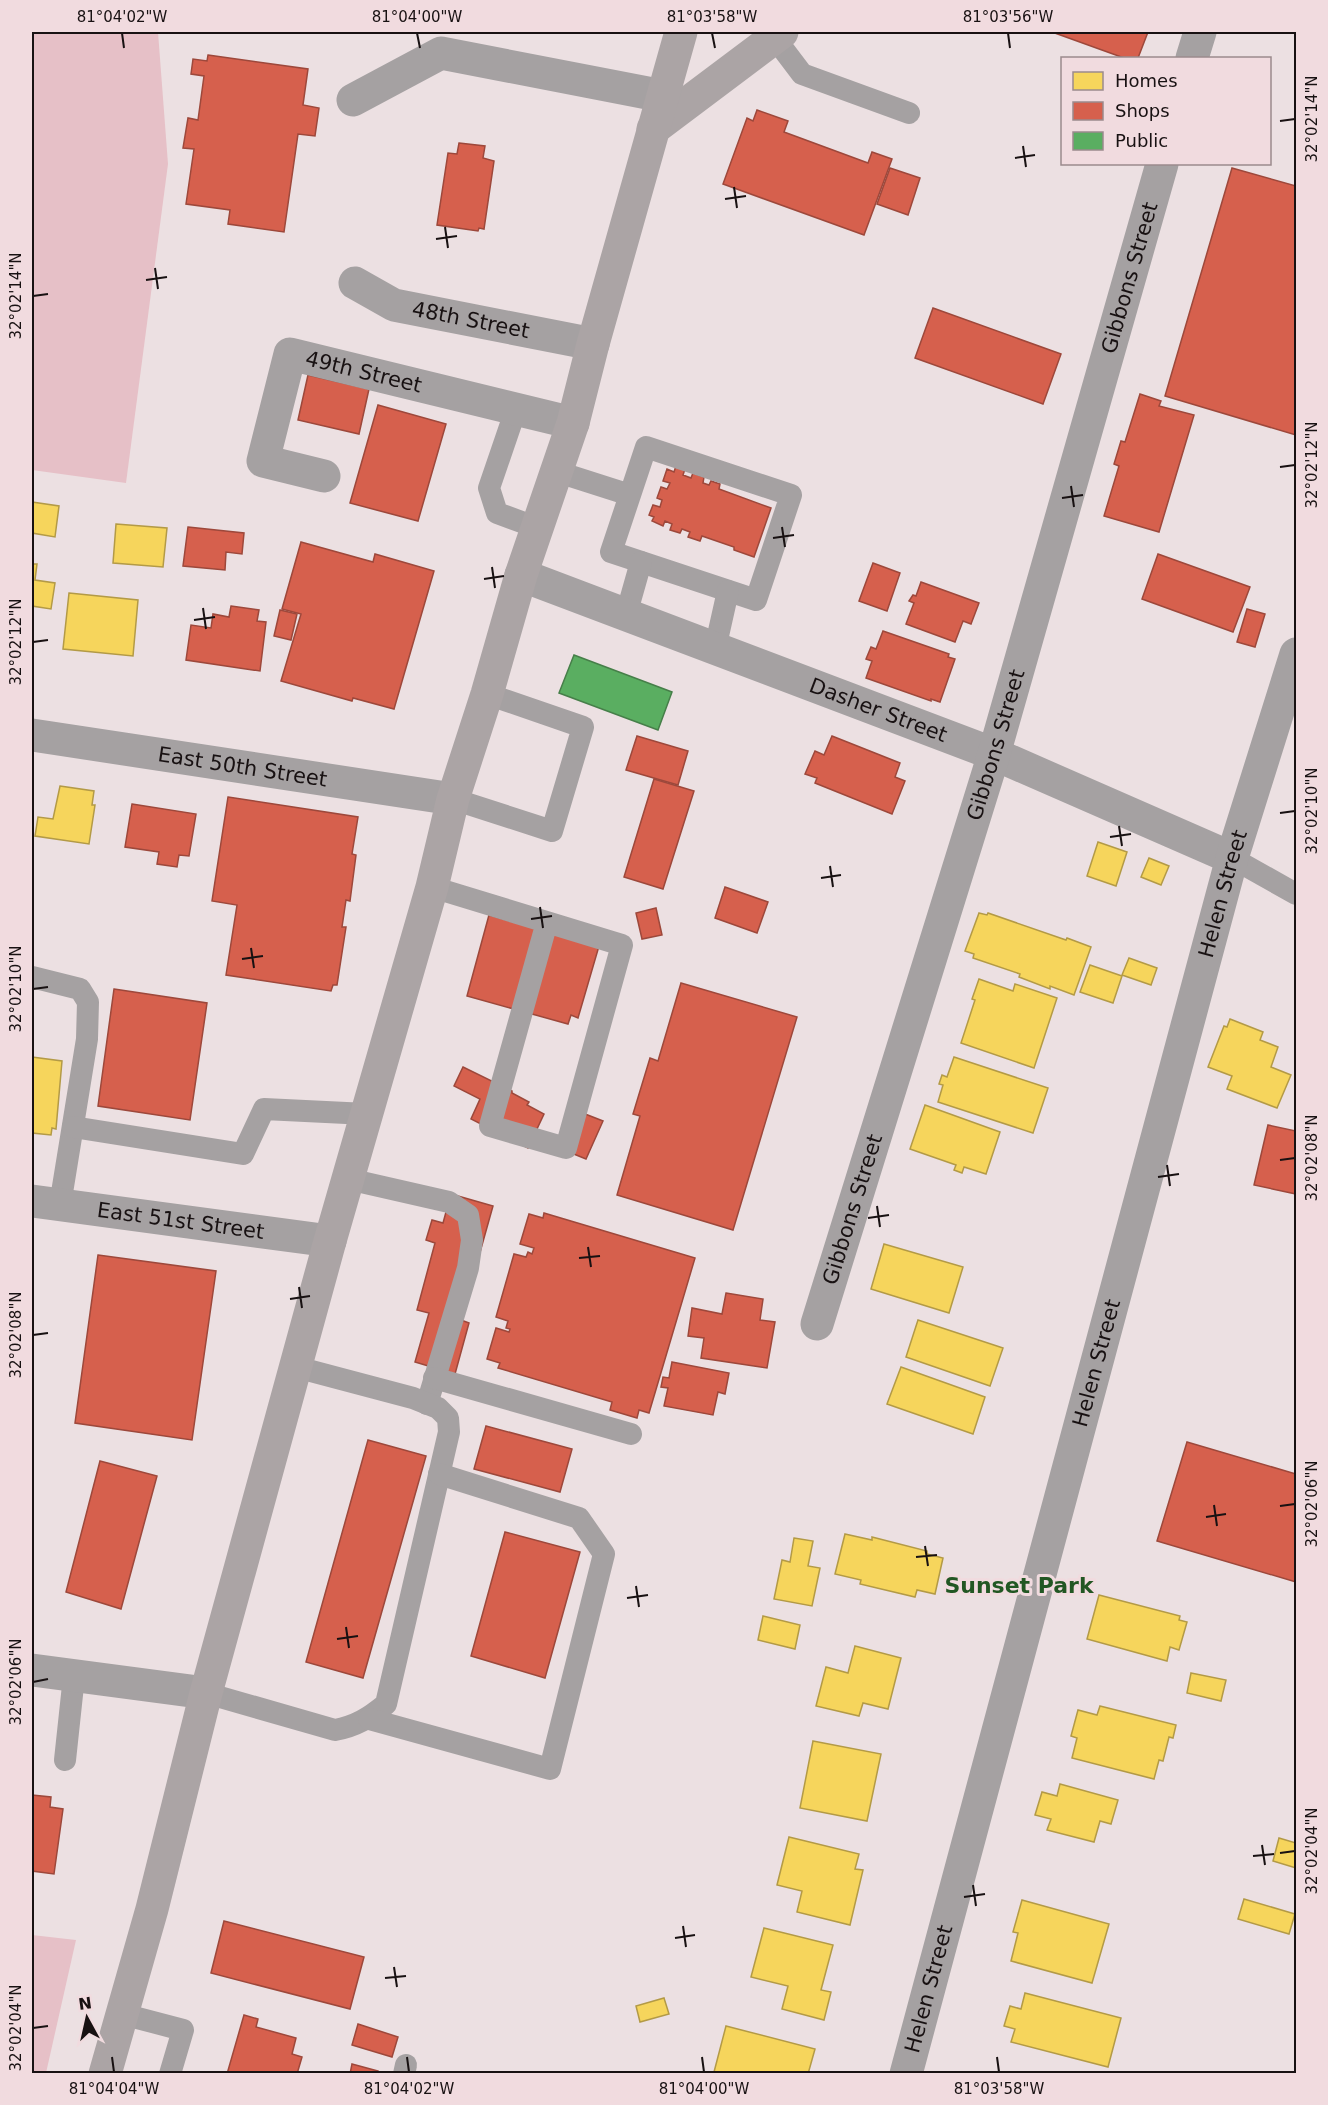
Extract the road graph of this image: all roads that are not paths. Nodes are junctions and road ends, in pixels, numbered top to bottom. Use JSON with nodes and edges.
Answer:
{"nodes":[{"id":1,"x":681,"y":32,"type":"edge"},
{"id":2,"x":1200,"y":32,"type":"edge"},
{"id":3,"x":778,"y":34,"type":"edge"},
{"id":4,"x":1192,"y":57,"type":"edge"},
{"id":5,"x":663,"y":96,"type":"junction"},
{"id":6,"x":353,"y":100,"type":"dead end"},
{"id":7,"x":909,"y":113,"type":"dead end"},
{"id":8,"x":653,"y":129,"type":"junction"},
{"id":9,"x":1162,"y":165,"type":"edge"},
{"id":10,"x":355,"y":283,"type":"dead end"},
{"id":11,"x":593,"y":344,"type":"junction"},
{"id":12,"x":516,"y":409,"type":"junction"},
{"id":13,"x":573,"y":423,"type":"junction"},
{"id":14,"x":558,"y":472,"type":"junction"},
{"id":15,"x":324,"y":476,"type":"dead end"},
{"id":16,"x":630,"y":495,"type":"junction"},
{"id":17,"x":538,"y":528,"type":"junction"},
{"id":18,"x":641,"y":562,"type":"junction"},
{"id":19,"x":521,"y":575,"type":"junction"},
{"id":20,"x":728,"y":591,"type":"junction"},
{"id":21,"x":626,"y":615,"type":"junction"},
{"id":22,"x":715,"y":649,"type":"junction"},
{"id":23,"x":1296,"y":654,"type":"edge"},
{"id":24,"x":487,"y":694,"type":"junction"},
{"id":25,"x":32,"y":735,"type":"edge"},
{"id":26,"x":994,"y":754,"type":"junction"},
{"id":27,"x":453,"y":799,"type":"junction"},
{"id":28,"x":1232,"y":858,"type":"junction"},
{"id":29,"x":432,"y":887,"type":"junction"},
{"id":30,"x":1296,"y":894,"type":"edge"},
{"id":31,"x":547,"y":922,"type":"junction"},
{"id":32,"x":32,"y":977,"type":"edge"},
{"id":33,"x":367,"y":1114,"type":"junction"},
{"id":34,"x":73,"y":1127,"type":"junction"},
{"id":35,"x":348,"y":1179,"type":"junction"},
{"id":36,"x":46,"y":1203,"type":"edge"},
{"id":37,"x":330,"y":1241,"type":"junction"},
{"id":38,"x":818,"y":1324,"type":"dead end"},
{"id":39,"x":296,"y":1367,"type":"junction"},
{"id":40,"x":434,"y":1378,"type":"junction"},
{"id":41,"x":427,"y":1404,"type":"junction"},
{"id":42,"x":631,"y":1434,"type":"dead end"},
{"id":43,"x":439,"y":1474,"type":"junction"},
{"id":44,"x":32,"y":1670,"type":"edge"},
{"id":45,"x":74,"y":1676,"type":"junction"},
{"id":46,"x":206,"y":1694,"type":"junction"},
{"id":47,"x":369,"y":1719,"type":"junction"},
{"id":48,"x":64,"y":1760,"type":"dead end"},
{"id":49,"x":122,"y":2014,"type":"junction"},
{"id":50,"x":105,"y":2073,"type":"edge"},
{"id":51,"x":170,"y":2073,"type":"edge"},
{"id":52,"x":906,"y":2073,"type":"edge"}],
"edges":[{"from":1,"to":5,"type":"main road"},
{"from":2,"to":4,"type":"street"},
{"from":3,"to":7,"type":"lane"},
{"from":3,"to":8,"type":"main road"},
{"from":5,"to":6,"type":"street"},
{"from":5,"to":8,"type":"main road"},
{"from":8,"to":11,"type":"main road"},
{"from":9,"to":26,"type":"street","name":"Gibbons Street"},
{"from":10,"to":11,"type":"street","name":"48th Street"},
{"from":11,"to":13,"type":"main road"},
{"from":12,"to":13,"type":"street","name":"49th Street"},
{"from":12,"to":15,"type":"street","name":"49th Street"},
{"from":12,"to":17,"type":"lane"},
{"from":13,"to":14,"type":"main road"},
{"from":14,"to":16,"type":"lane"},
{"from":14,"to":17,"type":"main road"},
{"from":16,"to":18,"type":"lane"},
{"from":16,"to":20,"type":"lane"},
{"from":17,"to":19,"type":"main road"},
{"from":18,"to":20,"type":"lane"},
{"from":18,"to":21,"type":"lane"},
{"from":19,"to":21,"type":"street","name":"Dasher Street"},
{"from":19,"to":24,"type":"main road"},
{"from":20,"to":22,"type":"lane"},
{"from":21,"to":22,"type":"street","name":"Dasher Street"},
{"from":22,"to":26,"type":"street","name":"Dasher Street"},
{"from":23,"to":28,"type":"street","name":"Helen Street"},
{"from":24,"to":27,"type":"main road"},
{"from":24,"to":27,"type":"lane"},
{"from":25,"to":27,"type":"street","name":"East 50th Street"},
{"from":26,"to":28,"type":"street","name":"Dasher Street"},
{"from":26,"to":38,"type":"street","name":"Gibbons Street"},
{"from":27,"to":29,"type":"main road"},
{"from":28,"to":30,"type":"lane"},
{"from":28,"to":52,"type":"street","name":"Helen Street"},
{"from":29,"to":31,"type":"lane"},
{"from":29,"to":33,"type":"main road"},
{"from":31,"to":31,"type":"lane"},
{"from":32,"to":34,"type":"lane"},
{"from":33,"to":34,"type":"lane"},
{"from":33,"to":35,"type":"main road"},
{"from":34,"to":36,"type":"lane"},
{"from":35,"to":37,"type":"main road"},
{"from":35,"to":40,"type":"lane"},
{"from":36,"to":37,"type":"street","name":"East 51st Street"},
{"from":37,"to":39,"type":"main road"},
{"from":39,"to":41,"type":"lane"},
{"from":39,"to":46,"type":"main road"},
{"from":40,"to":41,"type":"lane"},
{"from":40,"to":42,"type":"lane"},
{"from":41,"to":43,"type":"lane"},
{"from":43,"to":47,"type":"lane"},
{"from":43,"to":47,"type":"lane"},
{"from":44,"to":45,"type":"street"},
{"from":45,"to":46,"type":"street"},
{"from":45,"to":48,"type":"lane"},
{"from":46,"to":47,"type":"lane"},
{"from":46,"to":49,"type":"main road"},
{"from":49,"to":50,"type":"main road"},
{"from":49,"to":51,"type":"lane"}]}
